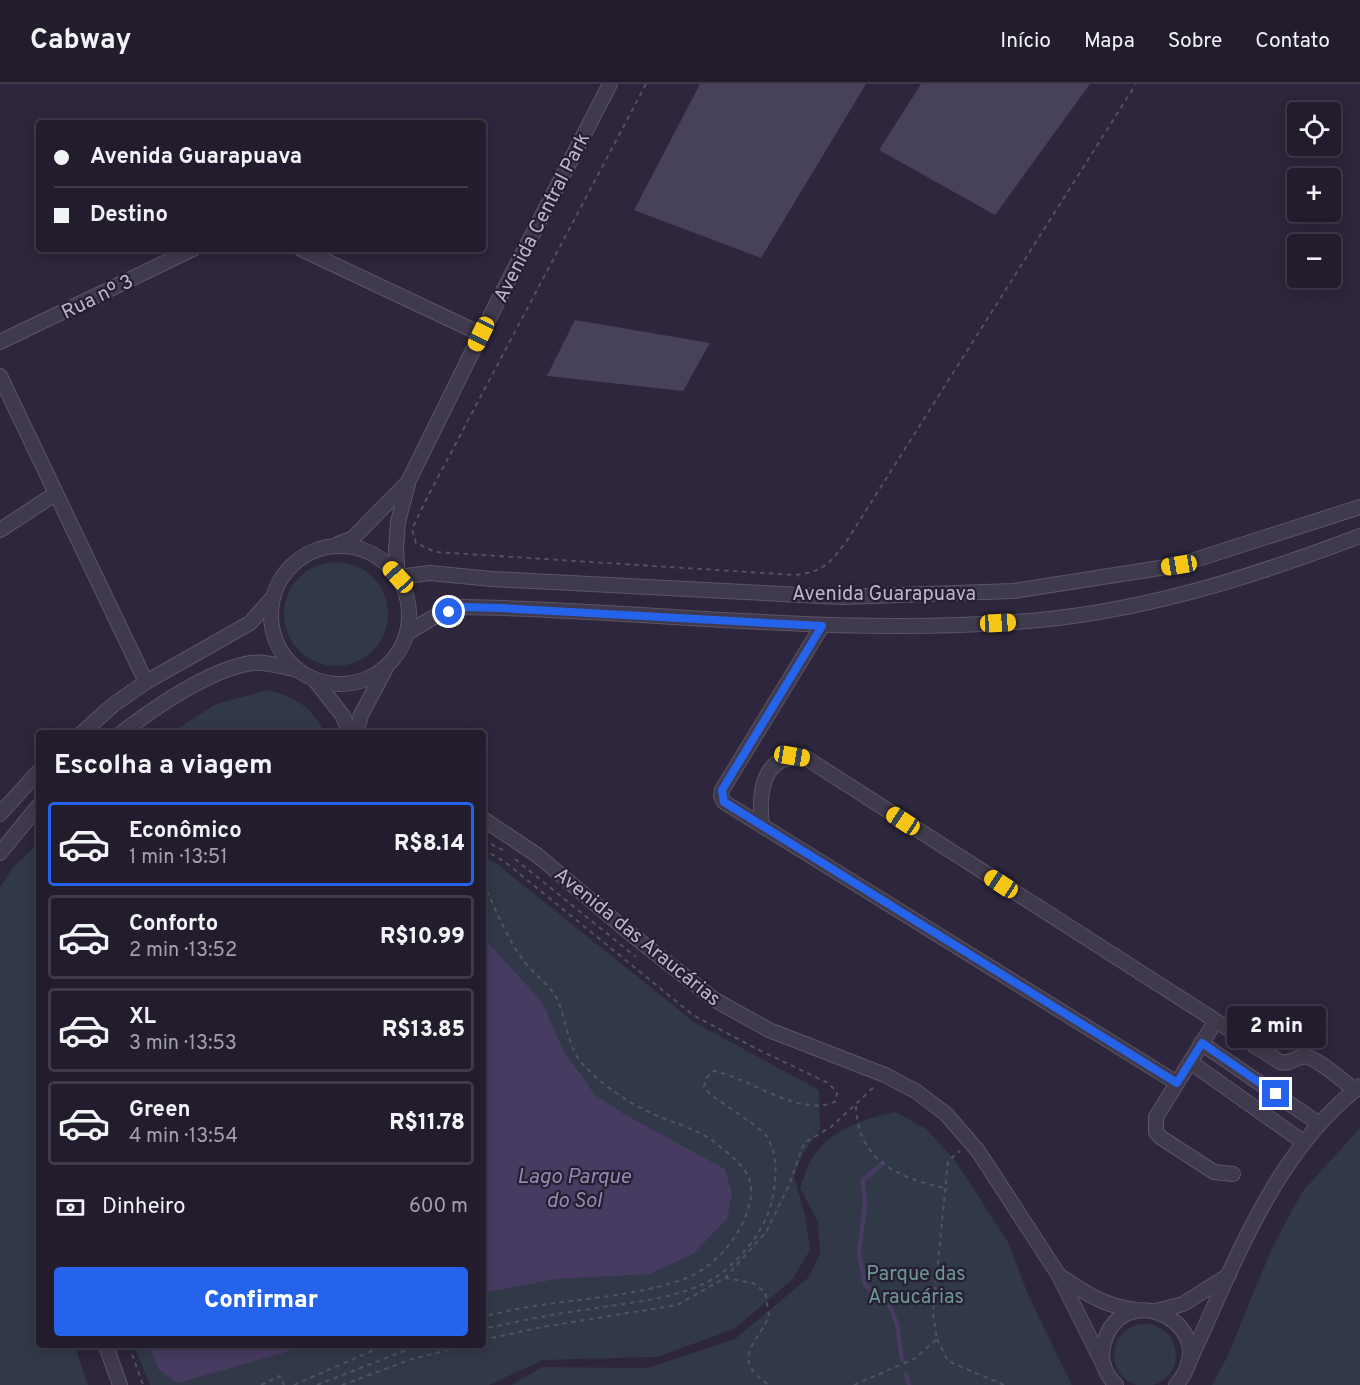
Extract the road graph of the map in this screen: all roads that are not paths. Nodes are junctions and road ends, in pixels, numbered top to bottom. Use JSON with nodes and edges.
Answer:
{"nodes":[{"id":1,"x":610,"y":84,"type":"edge"},
{"id":2,"x":187,"y":252,"type":"edge"},
{"id":3,"x":308,"y":252,"type":"edge"},
{"id":4,"x":481,"y":334,"type":"junction"},
{"id":5,"x":0,"y":342,"type":"edge"},
{"id":6,"x":0,"y":376,"type":"edge"},
{"id":7,"x":409,"y":480,"type":"junction"},
{"id":8,"x":55,"y":494,"type":"junction"},
{"id":9,"x":1360,"y":507,"type":"edge"},
{"id":10,"x":0,"y":530,"type":"edge"},
{"id":11,"x":1360,"y":536,"type":"edge"},
{"id":12,"x":330,"y":547,"type":"junction"},
{"id":13,"x":398,"y":577,"type":"junction"},
{"id":14,"x":274,"y":596,"type":"junction"},
{"id":15,"x":822,"y":626,"type":"junction"},
{"id":16,"x":407,"y":633,"type":"junction"},
{"id":17,"x":386,"y":666,"type":"junction"},
{"id":18,"x":298,"y":670,"type":"junction"},
{"id":19,"x":314,"y":679,"type":"junction"},
{"id":20,"x":146,"y":682,"type":"junction"},
{"id":21,"x":85,"y":730,"type":"edge"},
{"id":22,"x":126,"y":730,"type":"edge"},
{"id":23,"x":348,"y":730,"type":"edge"},
{"id":24,"x":357,"y":730,"type":"edge"},
{"id":25,"x":36,"y":774,"type":"edge"},
{"id":26,"x":36,"y":809,"type":"edge"},
{"id":27,"x":0,"y":814,"type":"edge"},
{"id":28,"x":486,"y":821,"type":"edge"},
{"id":29,"x":762,"y":826,"type":"junction"},
{"id":30,"x":0,"y":853,"type":"edge"},
{"id":31,"x":1215,"y":1022,"type":"junction"},
{"id":32,"x":1202,"y":1043,"type":"junction"},
{"id":33,"x":1190,"y":1062,"type":"junction"},
{"id":34,"x":1177,"y":1083,"type":"junction"},
{"id":35,"x":1357,"y":1088,"type":"edge"},
{"id":36,"x":1276,"y":1094,"type":"junction"},
{"id":37,"x":1265,"y":1114,"type":"junction"},
{"id":38,"x":1318,"y":1123,"type":"junction"},
{"id":39,"x":1302,"y":1141,"type":"junction"},
{"id":40,"x":1233,"y":1174,"type":"dead end"},
{"id":41,"x":1058,"y":1274,"type":"junction"},
{"id":42,"x":1230,"y":1274,"type":"junction"},
{"id":43,"x":1149,"y":1310,"type":"junction"},
{"id":44,"x":107,"y":1348,"type":"edge"},
{"id":45,"x":1103,"y":1364,"type":"junction"},
{"id":46,"x":1188,"y":1364,"type":"junction"},
{"id":47,"x":120,"y":1385,"type":"edge"},
{"id":48,"x":1116,"y":1385,"type":"edge"},
{"id":49,"x":1176,"y":1385,"type":"edge"}],
"edges":[{"from":1,"to":4,"type":"street","name":"Avenida Central Park"},
{"from":2,"to":5,"type":"street","name":"Rua nº 3"},
{"from":3,"to":4,"type":"street"},
{"from":4,"to":7,"type":"street","name":"Avenida Central Park"},
{"from":6,"to":8,"type":"street"},
{"from":7,"to":12,"type":"street"},
{"from":7,"to":13,"type":"street"},
{"from":8,"to":10,"type":"street"},
{"from":8,"to":20,"type":"street"},
{"from":9,"to":13,"type":"street","name":"Avenida Guarapuava"},
{"from":11,"to":15,"type":"street","name":"Avenida Guarapuava"},
{"from":12,"to":13,"type":"street"},
{"from":12,"to":14,"type":"street"},
{"from":13,"to":16,"type":"street"},
{"from":14,"to":18,"type":"street"},
{"from":14,"to":20,"type":"street"},
{"from":15,"to":16,"type":"street","name":"Avenida Guarapuava"},
{"from":15,"to":29,"type":"street"},
{"from":16,"to":17,"type":"street"},
{"from":17,"to":19,"type":"street"},
{"from":17,"to":24,"type":"street"},
{"from":18,"to":19,"type":"street"},
{"from":18,"to":22,"type":"street"},
{"from":19,"to":23,"type":"street"},
{"from":20,"to":21,"type":"street"},
{"from":25,"to":27,"type":"street"},
{"from":26,"to":30,"type":"street"},
{"from":28,"to":41,"type":"street","name":"Avenida das Araucárias"},
{"from":29,"to":31,"type":"street"},
{"from":29,"to":34,"type":"street"},
{"from":31,"to":32,"type":"street"},
{"from":31,"to":35,"type":"street"},
{"from":32,"to":33,"type":"street"},
{"from":32,"to":36,"type":"street"},
{"from":33,"to":34,"type":"street"},
{"from":33,"to":37,"type":"street"},
{"from":34,"to":40,"type":"street"},
{"from":35,"to":38,"type":"street"},
{"from":36,"to":37,"type":"street"},
{"from":36,"to":38,"type":"street"},
{"from":37,"to":39,"type":"street"},
{"from":38,"to":39,"type":"street"},
{"from":39,"to":42,"type":"street"},
{"from":41,"to":43,"type":"street","name":"Avenida das Araucárias"},
{"from":41,"to":45,"type":"street","name":"Avenida das Araucárias"},
{"from":42,"to":43,"type":"street","name":"Avenida das Araucárias"},
{"from":42,"to":46,"type":"street"},
{"from":43,"to":45,"type":"street","name":"Avenida das Araucárias"},
{"from":43,"to":46,"type":"street","name":"Avenida das Araucárias"},
{"from":44,"to":47,"type":"street"},
{"from":45,"to":48,"type":"street","name":"Avenida das Araucárias"},
{"from":46,"to":49,"type":"street"}]}
